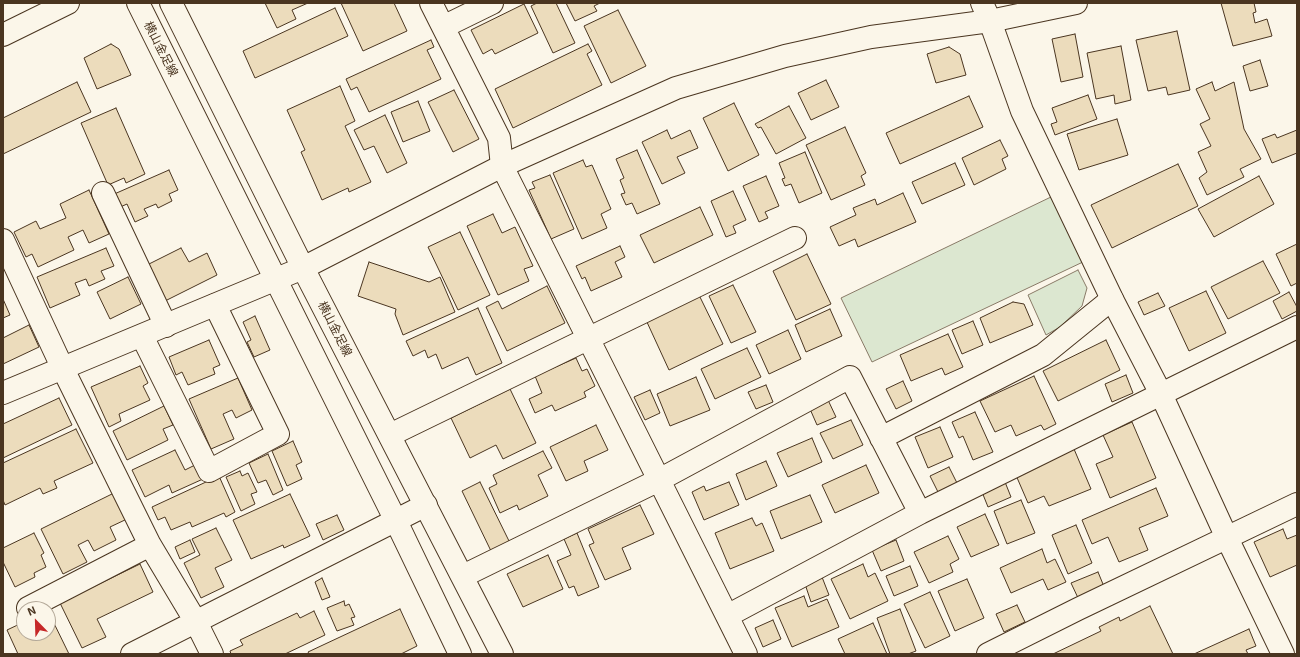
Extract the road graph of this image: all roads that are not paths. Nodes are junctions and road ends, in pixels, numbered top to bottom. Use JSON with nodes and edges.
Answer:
{"nodes":[{"id":1,"x":68,"y":3,"type":"edge"},
{"id":2,"x":138,"y":3,"type":"edge"},
{"id":3,"x":171,"y":3,"type":"edge"},
{"id":4,"x":431,"y":3,"type":"edge"},
{"id":5,"x":492,"y":3,"type":"edge"},
{"id":6,"x":1076,"y":3,"type":"edge"},
{"id":7,"x":986,"y":12,"type":"edge"},
{"id":8,"x":443,"y":27,"type":"junction"},
{"id":9,"x":3,"y":35,"type":"edge"},
{"id":10,"x":502,"y":166,"type":"junction"},
{"id":11,"x":103,"y":192,"type":"dead end"},
{"id":12,"x":795,"y":238,"type":"dead end"},
{"id":13,"x":3,"y":240,"type":"edge"},
{"id":14,"x":303,"y":268,"type":"junction"},
{"id":15,"x":276,"y":279,"type":"junction"},
{"id":16,"x":1112,"y":299,"type":"junction"},
{"id":17,"x":215,"y":305,"type":"junction"},
{"id":18,"x":166,"y":326,"type":"junction"},
{"id":19,"x":1297,"y":327,"type":"edge"},
{"id":20,"x":142,"y":336,"type":"junction"},
{"id":21,"x":588,"y":338,"type":"junction"},
{"id":22,"x":63,"y":369,"type":"junction"},
{"id":23,"x":3,"y":394,"type":"edge"},
{"id":24,"x":1161,"y":394,"type":"junction"},
{"id":25,"x":390,"y":435,"type":"junction"},
{"id":26,"x":881,"y":438,"type":"junction"},
{"id":27,"x":659,"y":480,"type":"junction"},
{"id":28,"x":1297,"y":504,"type":"edge"},
{"id":29,"x":426,"y":505,"type":"junction"},
{"id":30,"x":920,"y":513,"type":"junction"},
{"id":31,"x":396,"y":521,"type":"junction"},
{"id":32,"x":1227,"y":538,"type":"junction"},
{"id":33,"x":150,"y":545,"type":"junction"},
{"id":34,"x":463,"y":576,"type":"junction"},
{"id":35,"x":42,"y":601,"type":"edge"},
{"id":36,"x":727,"y":616,"type":"junction"},
{"id":37,"x":196,"y":622,"type":"junction"},
{"id":38,"x":132,"y":654,"type":"edge"},
{"id":39,"x":212,"y":654,"type":"edge"},
{"id":40,"x":460,"y":654,"type":"edge"},
{"id":41,"x":502,"y":654,"type":"edge"},
{"id":42,"x":746,"y":654,"type":"edge"},
{"id":43,"x":988,"y":654,"type":"edge"},
{"id":44,"x":1283,"y":654,"type":"edge"}],
"edges":[{"from":1,"to":9,"type":"street"},
{"from":2,"to":15,"type":"street","name":"横山金足線"},
{"from":3,"to":14,"type":"street","name":"横山金足線"},
{"from":4,"to":8,"type":"street"},
{"from":5,"to":8,"type":"street"},
{"from":6,"to":7,"type":"street"},
{"from":7,"to":10,"type":"street"},
{"from":7,"to":16,"type":"street"},
{"from":8,"to":10,"type":"street"},
{"from":10,"to":14,"type":"street"},
{"from":10,"to":21,"type":"street"},
{"from":11,"to":18,"type":"street"},
{"from":12,"to":21,"type":"street"},
{"from":13,"to":22,"type":"street"},
{"from":14,"to":15,"type":"street"},
{"from":14,"to":25,"type":"street","name":"横山金足線"},
{"from":15,"to":17,"type":"street"},
{"from":15,"to":31,"type":"street","name":"横山金足線"},
{"from":16,"to":24,"type":"street"},
{"from":16,"to":26,"type":"street"},
{"from":17,"to":18,"type":"street"},
{"from":17,"to":20,"type":"street"},
{"from":18,"to":20,"type":"street"},
{"from":19,"to":24,"type":"street"},
{"from":20,"to":22,"type":"street"},
{"from":21,"to":25,"type":"street"},
{"from":21,"to":27,"type":"street"},
{"from":22,"to":23,"type":"street"},
{"from":22,"to":33,"type":"street"},
{"from":24,"to":30,"type":"street"},
{"from":24,"to":32,"type":"street"},
{"from":25,"to":29,"type":"street","name":"横山金足線"},
{"from":26,"to":27,"type":"street"},
{"from":26,"to":30,"type":"street"},
{"from":27,"to":34,"type":"street"},
{"from":27,"to":36,"type":"street"},
{"from":28,"to":32,"type":"street"},
{"from":29,"to":31,"type":"street"},
{"from":29,"to":34,"type":"street","name":"横山金足線"},
{"from":30,"to":36,"type":"street"},
{"from":31,"to":37,"type":"street"},
{"from":31,"to":40,"type":"street","name":"横山金足線"},
{"from":32,"to":43,"type":"street"},
{"from":32,"to":44,"type":"street"},
{"from":33,"to":35,"type":"street"},
{"from":33,"to":37,"type":"street"},
{"from":34,"to":41,"type":"street","name":"横山金足線"},
{"from":36,"to":42,"type":"street"},
{"from":37,"to":38,"type":"street"},
{"from":37,"to":39,"type":"street"}]}
